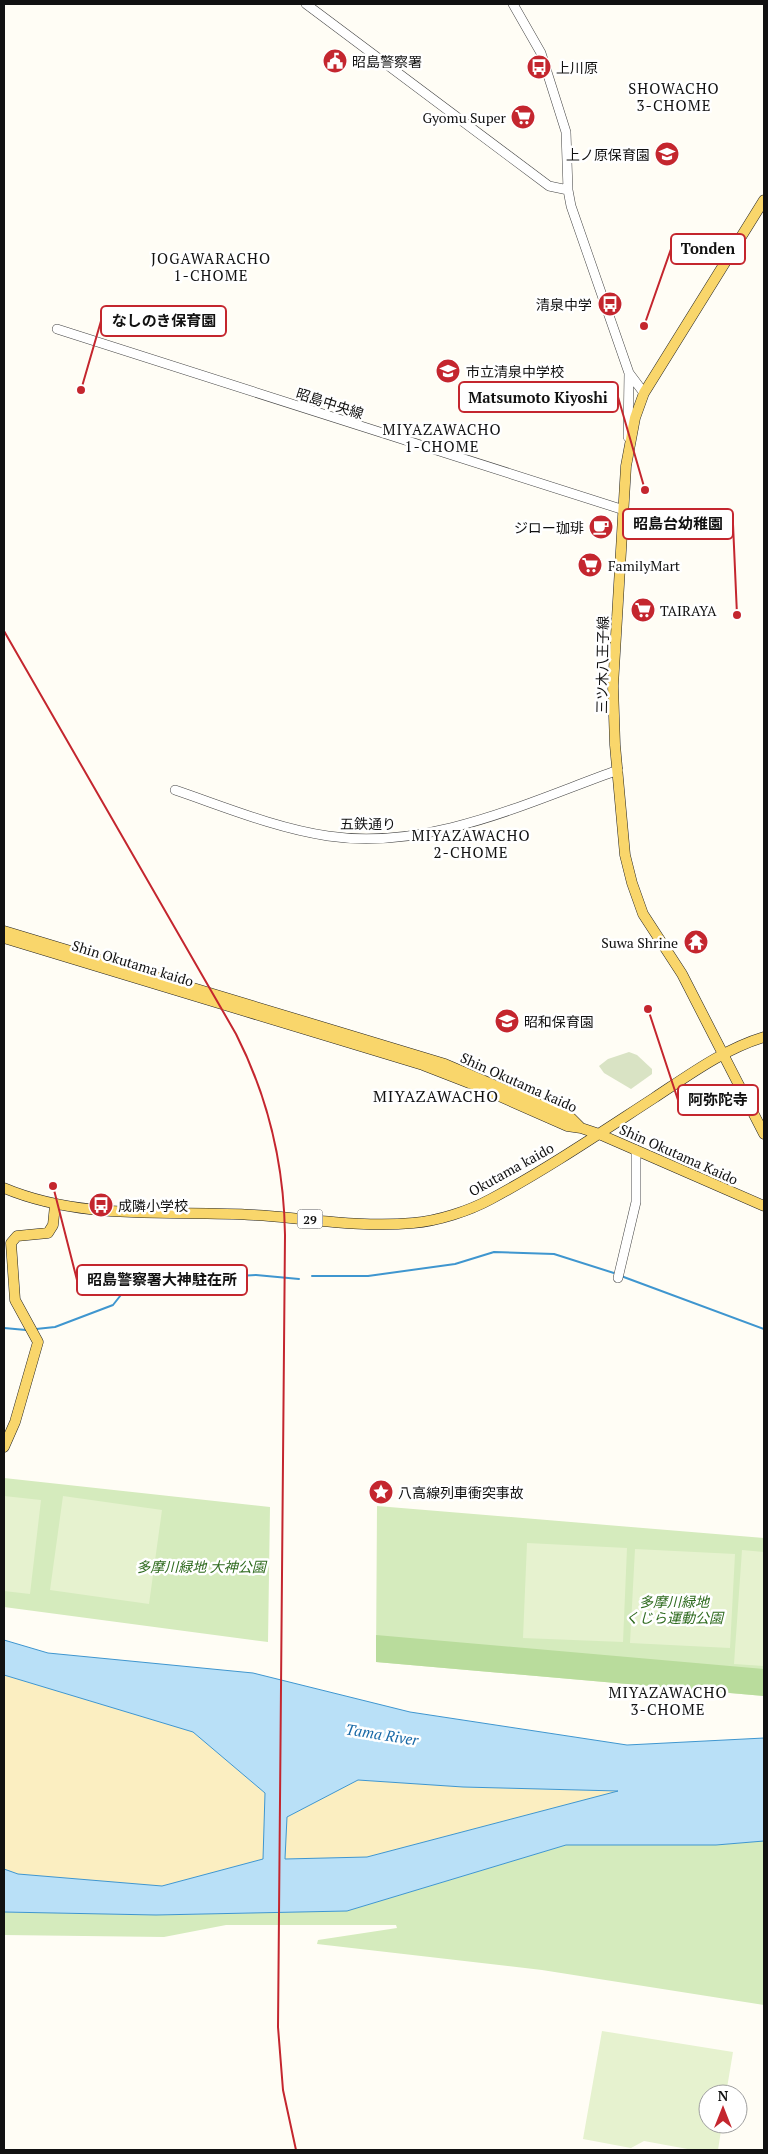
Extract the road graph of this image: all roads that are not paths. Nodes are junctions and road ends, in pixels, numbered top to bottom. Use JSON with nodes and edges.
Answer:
{"nodes":[{"id":1,"x":306,"y":4,"type":"edge"},
{"id":2,"x":513,"y":4,"type":"edge"},
{"id":3,"x":568,"y":190,"type":"junction"},
{"id":4,"x":764,"y":200,"type":"edge"},
{"id":5,"x":57,"y":329,"type":"dead end"},
{"id":6,"x":629,"y":373,"type":"junction"},
{"id":7,"x":644,"y":392,"type":"junction"},
{"id":8,"x":628,"y":450,"type":"junction"},
{"id":9,"x":624,"y":510,"type":"junction"},
{"id":10,"x":618,"y":770,"type":"junction"},
{"id":11,"x":175,"y":790,"type":"dead end"},
{"id":12,"x":4,"y":931,"type":"edge"},
{"id":13,"x":4,"y":938,"type":"edge"},
{"id":14,"x":764,"y":1037,"type":"edge"},
{"id":15,"x":724,"y":1053,"type":"junction"},
{"id":16,"x":581,"y":1128,"type":"junction"},
{"id":17,"x":599,"y":1134,"type":"junction"},
{"id":18,"x":764,"y":1134,"type":"edge"},
{"id":19,"x":636,"y":1150,"type":"junction"},
{"id":20,"x":4,"y":1188,"type":"edge"},
{"id":21,"x":55,"y":1205,"type":"junction"},
{"id":22,"x":764,"y":1206,"type":"edge"},
{"id":23,"x":619,"y":1275,"type":"dead end"},
{"id":24,"x":6,"y":1436,"type":"edge"},
{"id":25,"x":4,"y":1447,"type":"edge"}],
"edges":[{"from":1,"to":3,"type":"street"},
{"from":2,"to":3,"type":"street"},
{"from":3,"to":6,"type":"street"},
{"from":4,"to":7,"type":"main road","name":"三ツ木八王子線"},
{"from":5,"to":9,"type":"street","name":"昭島中央線"},
{"from":6,"to":7,"type":"street"},
{"from":6,"to":8,"type":"street"},
{"from":7,"to":8,"type":"main road","name":"三ツ木八王子線"},
{"from":8,"to":9,"type":"main road","name":"三ツ木八王子線"},
{"from":9,"to":10,"type":"main road","name":"三ツ木八王子線"},
{"from":10,"to":11,"type":"street","name":"五鉄通り"},
{"from":10,"to":15,"type":"main road","name":"三ツ木八王子線"},
{"from":12,"to":16,"type":"main road","name":"Shin Okutama kaido"},
{"from":13,"to":16,"type":"main road","name":"Shin Okutama kaido"},
{"from":14,"to":15,"type":"main road","name":"Okutama kaido","number":"29"},
{"from":15,"to":17,"type":"main road","name":"Okutama kaido","number":"29"},
{"from":15,"to":18,"type":"main road","name":"三ツ木八王子線"},
{"from":16,"to":17,"type":"main road","name":"Shin Okutama Kaido"},
{"from":17,"to":19,"type":"main road","name":"Shin Okutama Kaido"},
{"from":17,"to":21,"type":"main road","name":"Okutama kaido","number":"29"},
{"from":19,"to":22,"type":"main road","name":"Shin Okutama Kaido"},
{"from":19,"to":23,"type":"street"},
{"from":20,"to":21,"type":"main road","name":"Okutama kaido","number":"29"},
{"from":21,"to":24,"type":"main road"},
{"from":24,"to":25,"type":"main road"}]}
